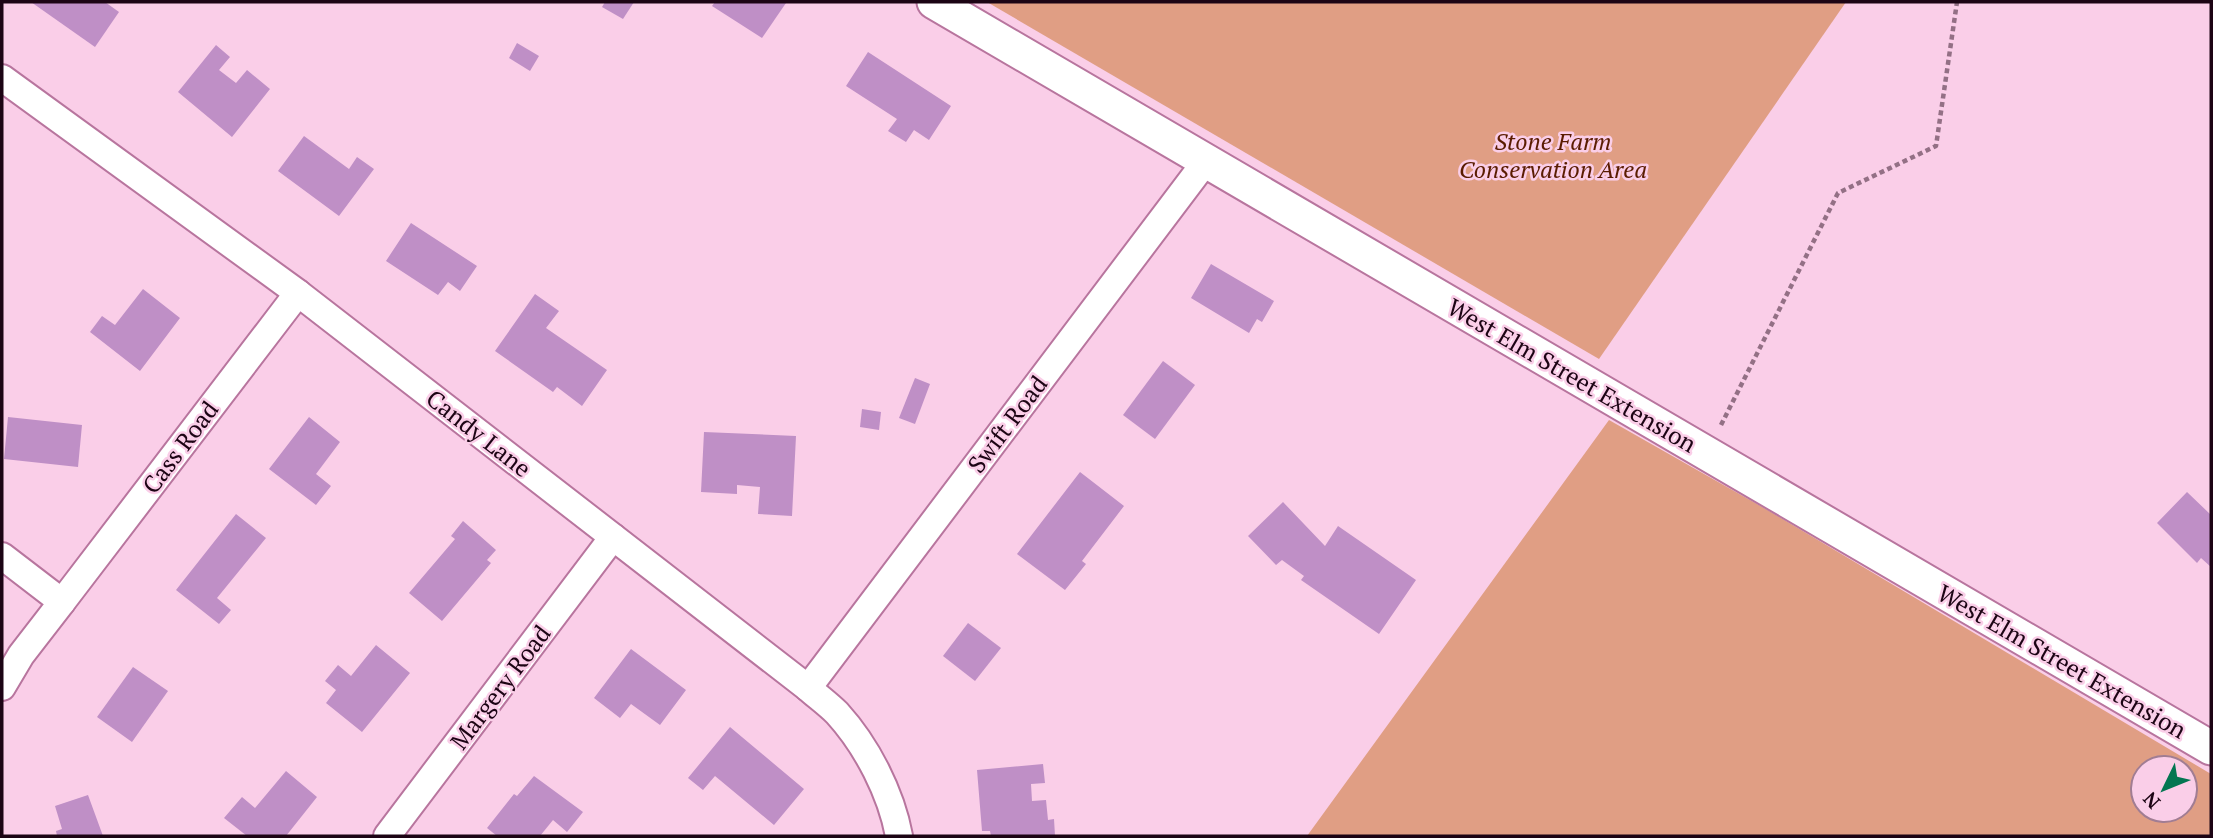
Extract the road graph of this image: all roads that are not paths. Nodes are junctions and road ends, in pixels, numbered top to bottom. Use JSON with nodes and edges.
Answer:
{"nodes":[{"id":1,"x":934,"y":2,"type":"edge"},
{"id":2,"x":2,"y":78,"type":"edge"},
{"id":3,"x":1206,"y":161,"type":"junction"},
{"id":4,"x":298,"y":293,"type":"junction"},
{"id":5,"x":613,"y":537,"type":"junction"},
{"id":6,"x":2,"y":556,"type":"edge"},
{"id":7,"x":62,"y":602,"type":"junction"},
{"id":8,"x":2,"y":687,"type":"edge"},
{"id":9,"x":808,"y":688,"type":"junction"},
{"id":10,"x":2211,"y":748,"type":"edge"},
{"id":11,"x":387,"y":836,"type":"edge"},
{"id":12,"x":899,"y":836,"type":"edge"}],
"edges":[{"from":1,"to":3,"type":"street","name":"West Elm Street Extension"},
{"from":2,"to":4,"type":"street","name":"Candy Lane"},
{"from":3,"to":9,"type":"street","name":"Swift Road"},
{"from":3,"to":10,"type":"street","name":"West Elm Street Extension"},
{"from":4,"to":5,"type":"street","name":"Candy Lane"},
{"from":4,"to":7,"type":"street","name":"Cass Road"},
{"from":5,"to":9,"type":"street","name":"Candy Lane"},
{"from":5,"to":11,"type":"street","name":"Margery Road"},
{"from":6,"to":7,"type":"street"},
{"from":7,"to":8,"type":"street","name":"Cass Road"},
{"from":9,"to":12,"type":"street","name":"Candy Lane"}]}
